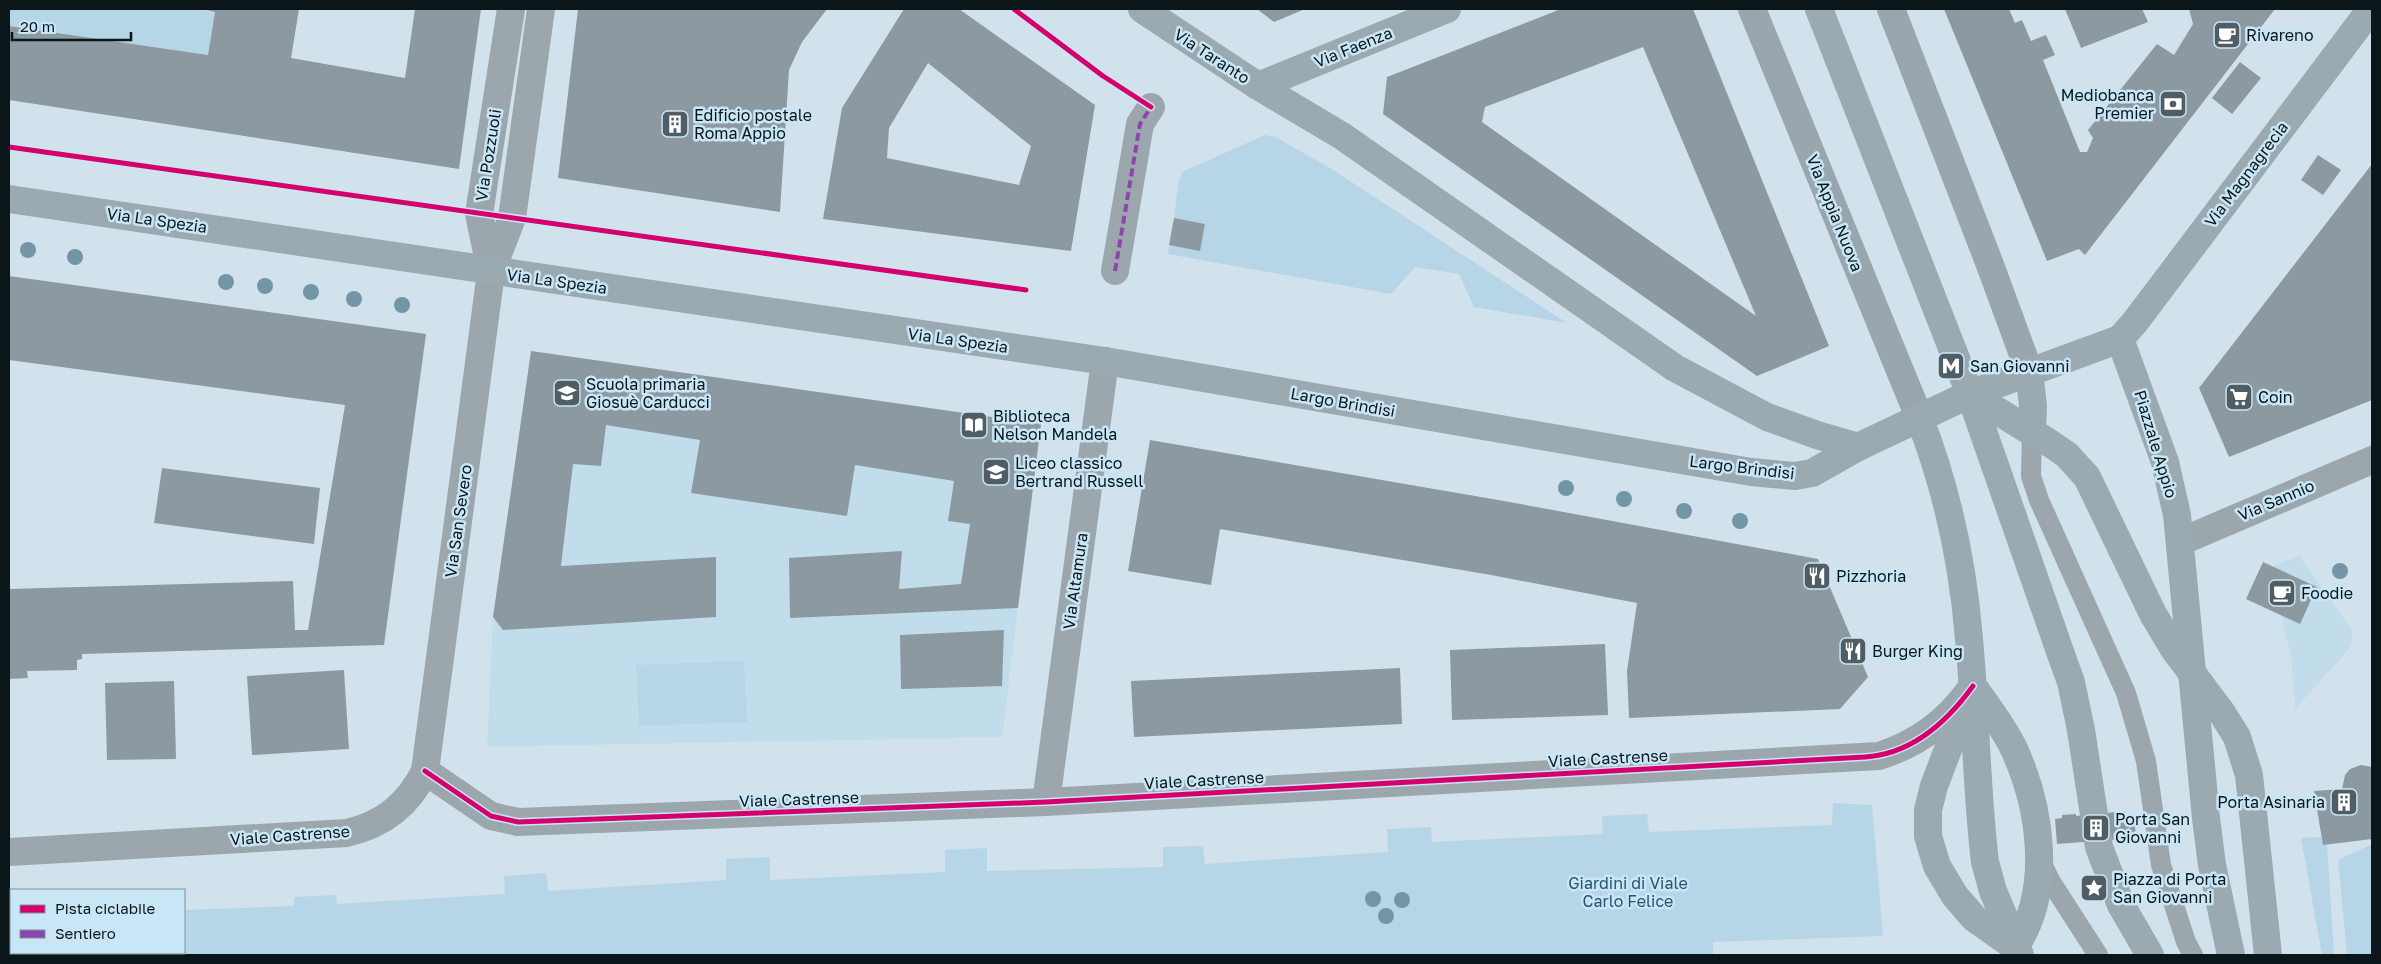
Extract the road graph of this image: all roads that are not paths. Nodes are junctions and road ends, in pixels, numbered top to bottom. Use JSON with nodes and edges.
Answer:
{"nodes":[{"id":1,"x":511,"y":9,"type":"edge"},
{"id":2,"x":541,"y":9,"type":"edge"},
{"id":3,"x":1142,"y":9,"type":"edge"},
{"id":4,"x":1447,"y":9,"type":"edge"},
{"id":5,"x":1752,"y":9,"type":"edge"},
{"id":6,"x":1820,"y":9,"type":"edge"},
{"id":7,"x":1891,"y":9,"type":"edge"},
{"id":8,"x":2371,"y":9,"type":"edge"},
{"id":9,"x":1406,"y":16,"type":"edge"},
{"id":10,"x":1258,"y":86,"type":"junction"},
{"id":11,"x":1151,"y":107,"type":"dead end"},
{"id":12,"x":9,"y":199,"type":"edge"},
{"id":13,"x":1115,"y":271,"type":"dead end"},
{"id":14,"x":491,"y":272,"type":"junction"},
{"id":15,"x":2120,"y":339,"type":"junction"},
{"id":16,"x":1105,"y":361,"type":"junction"},
{"id":17,"x":2029,"y":371,"type":"junction"},
{"id":18,"x":1970,"y":394,"type":"junction"},
{"id":19,"x":1919,"y":417,"type":"junction"},
{"id":20,"x":2032,"y":430,"type":"junction"},
{"id":21,"x":1858,"y":447,"type":"junction"},
{"id":22,"x":2372,"y":460,"type":"edge"},
{"id":23,"x":2180,"y":542,"type":"junction"},
{"id":24,"x":2194,"y":678,"type":"junction"},
{"id":25,"x":1972,"y":686,"type":"junction"},
{"id":26,"x":424,"y":771,"type":"junction"},
{"id":27,"x":1046,"y":802,"type":"junction"},
{"id":28,"x":9,"y":852,"type":"edge"},
{"id":29,"x":2039,"y":856,"type":"junction"},
{"id":30,"x":2015,"y":952,"type":"edge"},
{"id":31,"x":2098,"y":955,"type":"edge"},
{"id":32,"x":2150,"y":955,"type":"edge"},
{"id":33,"x":2194,"y":955,"type":"edge"},
{"id":34,"x":2231,"y":955,"type":"edge"},
{"id":35,"x":2268,"y":955,"type":"edge"}],
"edges":[{"from":1,"to":14,"type":"street","name":"Via Pozzuoli"},
{"from":2,"to":14,"type":"street","name":"Via Pozzuoli"},
{"from":3,"to":10,"type":"main road","name":"Via Taranto"},
{"from":4,"to":9,"type":"main road","name":"Via Faenza"},
{"from":5,"to":19,"type":"main road","name":"Via Appia Nuova"},
{"from":6,"to":18,"type":"main road"},
{"from":7,"to":17,"type":"main road"},
{"from":8,"to":15,"type":"main road","name":"Via Magnagrecia"},
{"from":9,"to":10,"type":"main road","name":"Via Faenza"},
{"from":10,"to":21,"type":"main road"},
{"from":11,"to":13,"type":"street"},
{"from":12,"to":14,"type":"main road","name":"Via La Spezia"},
{"from":14,"to":16,"type":"main road","name":"Via La Spezia"},
{"from":14,"to":26,"type":"street","name":"Via San Severo"},
{"from":15,"to":17,"type":"main road"},
{"from":15,"to":23,"type":"main road","name":"Piazzale Appio"},
{"from":16,"to":21,"type":"main road","name":"Largo Brindisi"},
{"from":16,"to":27,"type":"street","name":"Via Altamura"},
{"from":17,"to":18,"type":"main road"},
{"from":17,"to":20,"type":"main road"},
{"from":18,"to":19,"type":"main road"},
{"from":18,"to":20,"type":"main road","name":"Piazzale Appio"},
{"from":18,"to":32,"type":"main road"},
{"from":19,"to":21,"type":"main road"},
{"from":19,"to":25,"type":"main road"},
{"from":20,"to":24,"type":"main road","name":"Piazzale Appio"},
{"from":20,"to":33,"type":"lane"},
{"from":22,"to":23,"type":"street","name":"Via Sannio"},
{"from":23,"to":24,"type":"main road","name":"Piazzale Appio"},
{"from":24,"to":34,"type":"main road","name":"Piazzale Appio"},
{"from":24,"to":35,"type":"main road"},
{"from":25,"to":27,"type":"street","name":"Viale Castrense"},
{"from":25,"to":29,"type":"main road"},
{"from":25,"to":30,"type":"main road"},
{"from":25,"to":30,"type":"main road"},
{"from":26,"to":27,"type":"street","name":"Viale Castrense"},
{"from":26,"to":28,"type":"street","name":"Viale Castrense"},
{"from":29,"to":30,"type":"main road"},
{"from":29,"to":31,"type":"lane"}]}
